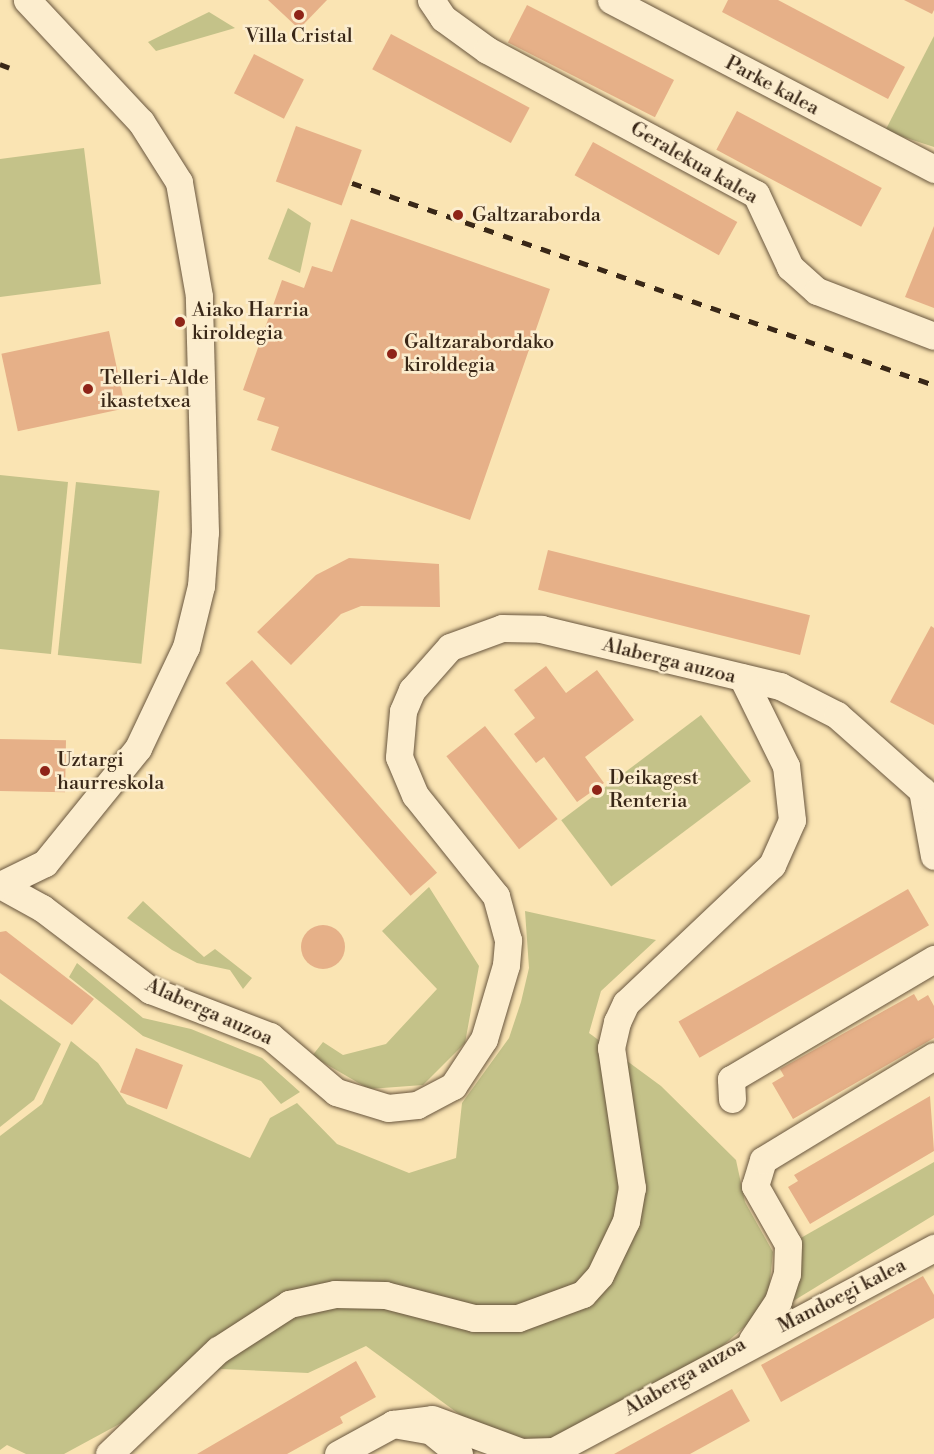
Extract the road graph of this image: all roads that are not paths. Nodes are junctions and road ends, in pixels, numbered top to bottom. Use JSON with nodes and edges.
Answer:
{"nodes":[{"id":1,"x":27,"y":0,"type":"edge"},
{"id":2,"x":431,"y":0,"type":"edge"},
{"id":3,"x":611,"y":0,"type":"edge"},
{"id":4,"x":934,"y":169,"type":"edge"},
{"id":5,"x":934,"y":336,"type":"edge"},
{"id":6,"x":742,"y":677,"type":"junction"},
{"id":7,"x":928,"y":795,"type":"edge"},
{"id":8,"x":934,"y":856,"type":"edge"},
{"id":9,"x":45,"y":863,"type":"junction"},
{"id":10,"x":0,"y":885,"type":"edge"},
{"id":11,"x":38,"y":906,"type":"junction"},
{"id":12,"x":934,"y":959,"type":"edge"},
{"id":13,"x":934,"y":1056,"type":"edge"},
{"id":14,"x":732,"y":1099,"type":"dead end"},
{"id":15,"x":934,"y":1248,"type":"edge"},
{"id":16,"x":750,"y":1344,"type":"junction"},
{"id":17,"x":393,"y":1424,"type":"junction"},
{"id":18,"x":550,"y":1453,"type":"edge"},
{"id":19,"x":109,"y":1454,"type":"edge"},
{"id":20,"x":338,"y":1454,"type":"edge"},
{"id":21,"x":459,"y":1454,"type":"edge"}],
"edges":[{"from":1,"to":9,"type":"street"},
{"from":2,"to":5,"type":"street","name":"Geralekua kalea"},
{"from":3,"to":4,"type":"street","name":"Parke kalea"},
{"from":6,"to":7,"type":"street"},
{"from":6,"to":11,"type":"street","name":"Alaberga auzoa"},
{"from":6,"to":19,"type":"street","name":"Alaberga auzoa"},
{"from":7,"to":8,"type":"street"},
{"from":9,"to":10,"type":"street"},
{"from":9,"to":11,"type":"street"},
{"from":10,"to":11,"type":"street","name":"Alaberga auzoa"},
{"from":12,"to":14,"type":"street"},
{"from":13,"to":16,"type":"street","name":"Alaberga auzoa"},
{"from":15,"to":16,"type":"street","name":"Mandoegi kalea"},
{"from":16,"to":18,"type":"street","name":"Alaberga auzoa"},
{"from":17,"to":18,"type":"street","name":"Alaberga auzoa"},
{"from":17,"to":20,"type":"street","name":"Alaberga auzoa"},
{"from":17,"to":21,"type":"street"}]}
